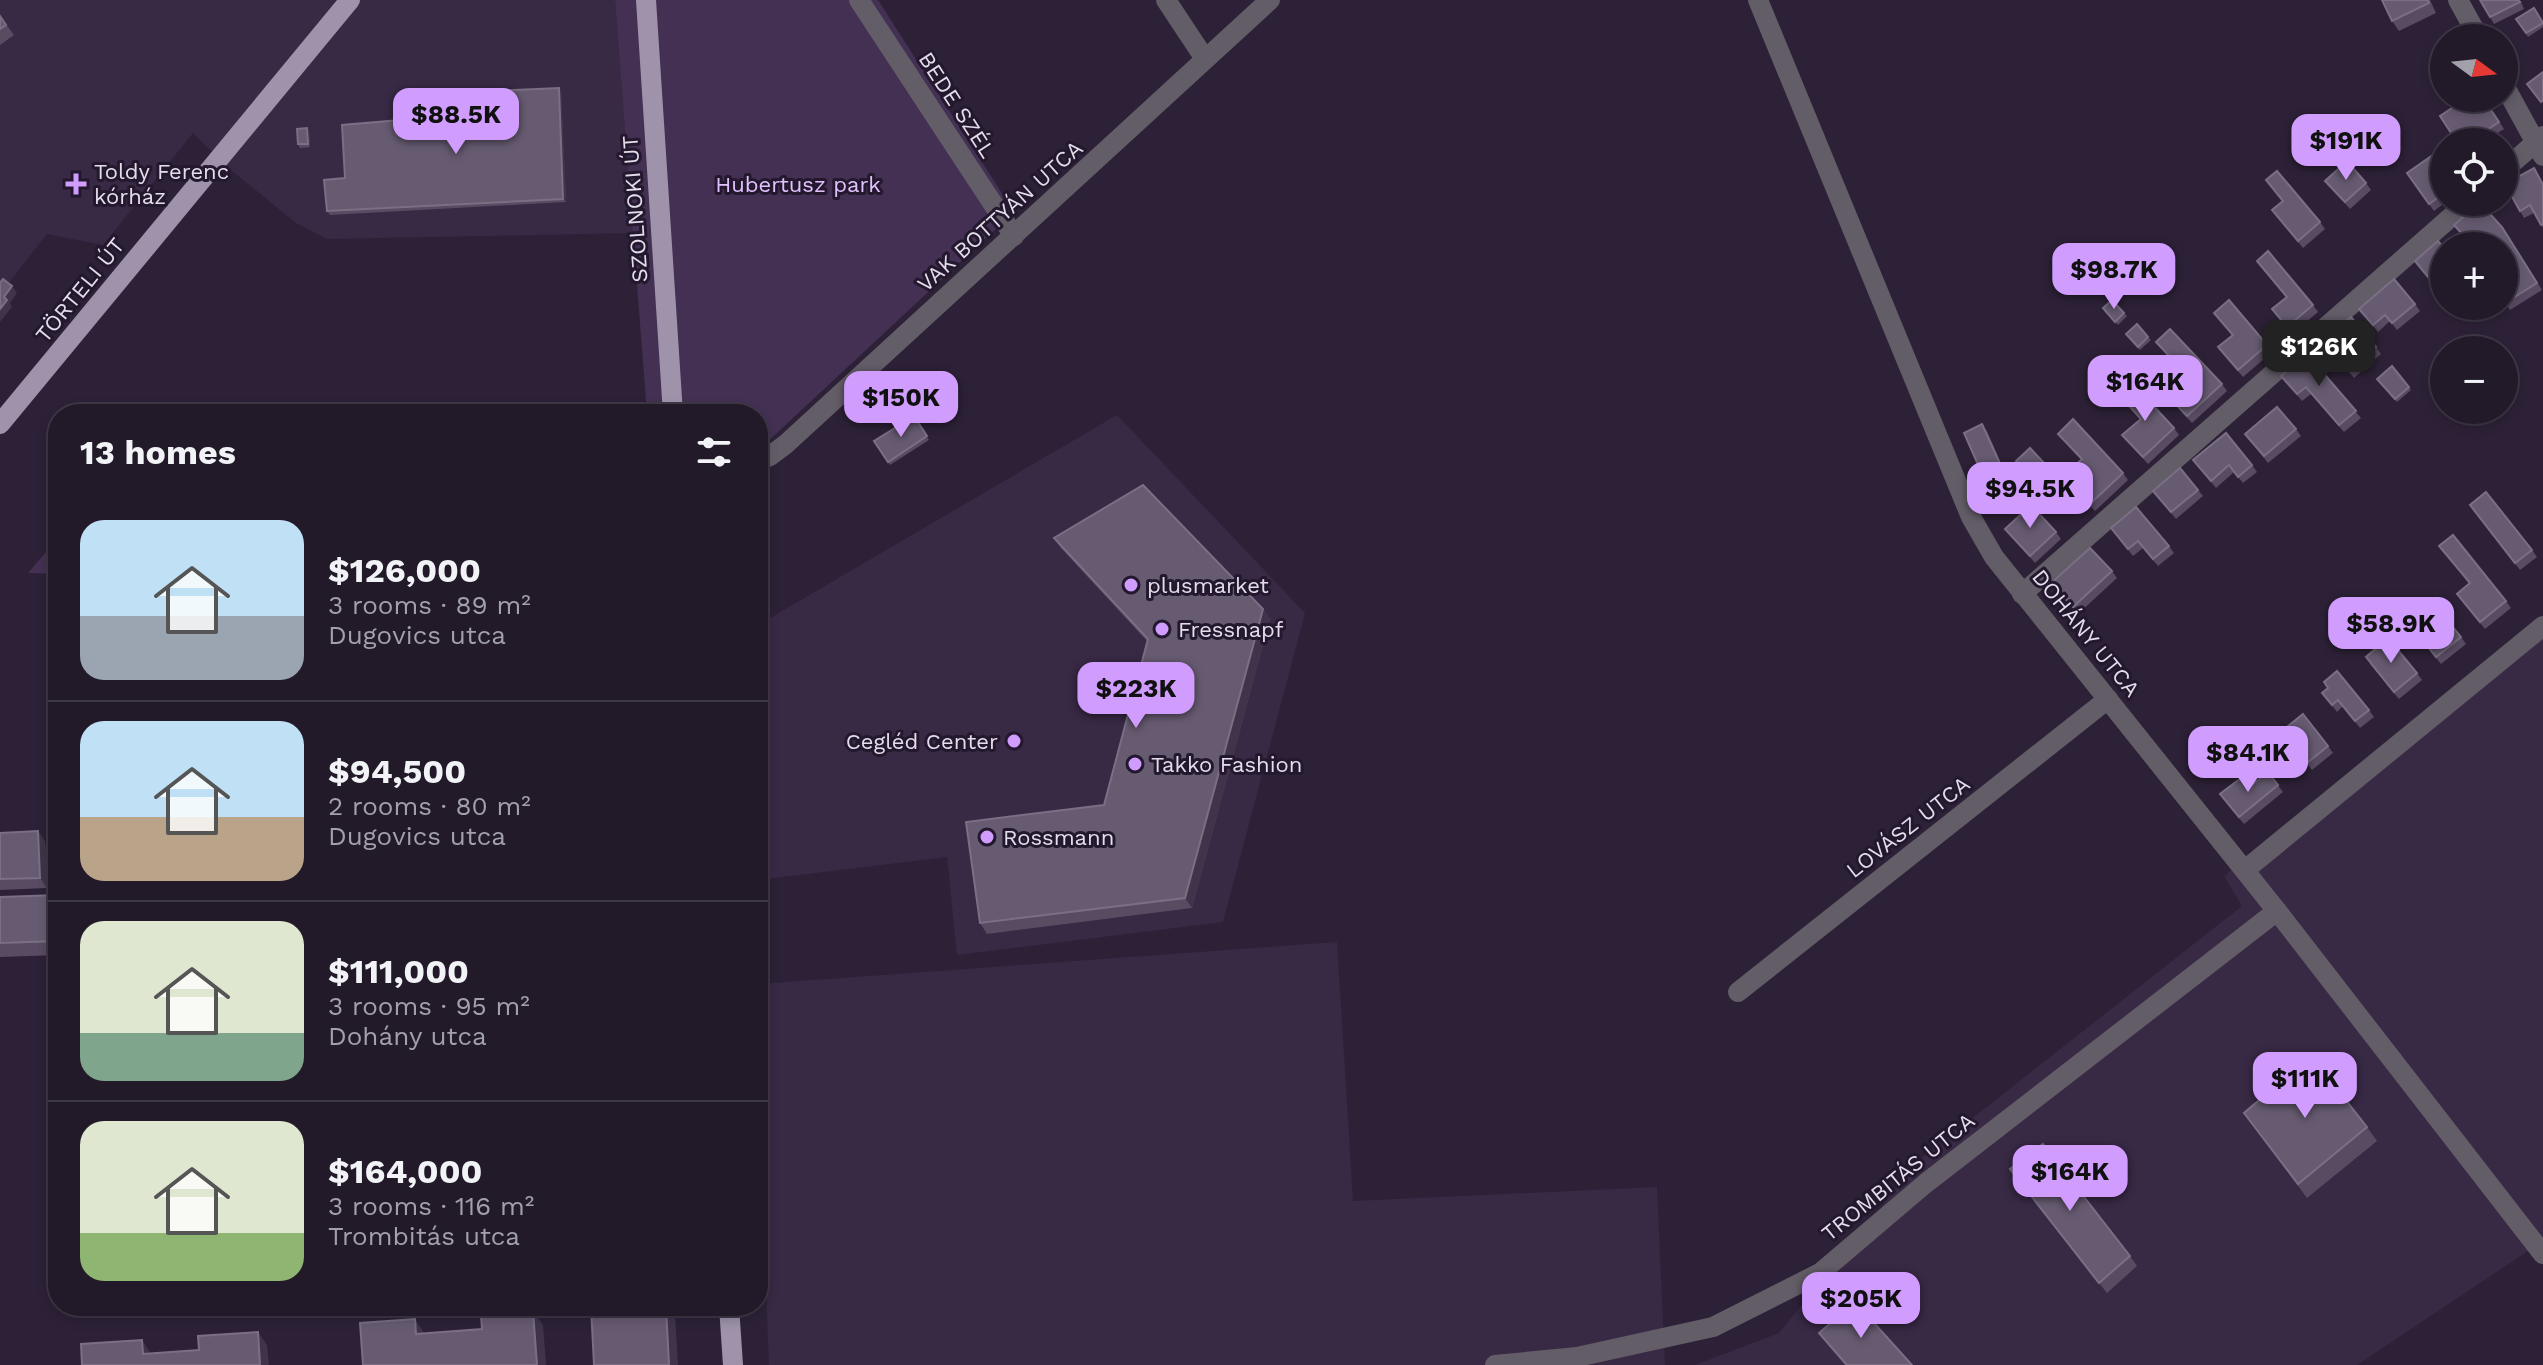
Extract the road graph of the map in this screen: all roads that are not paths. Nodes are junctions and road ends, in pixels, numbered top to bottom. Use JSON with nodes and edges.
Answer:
{"nodes":[{"id":1,"x":350,"y":0,"type":"edge"},
{"id":2,"x":646,"y":0,"type":"edge"},
{"id":3,"x":859,"y":0,"type":"edge"},
{"id":4,"x":1166,"y":0,"type":"edge"},
{"id":5,"x":1270,"y":0,"type":"edge"},
{"id":6,"x":1758,"y":0,"type":"edge"},
{"id":7,"x":2458,"y":0,"type":"edge"},
{"id":8,"x":2471,"y":24,"type":"edge"},
{"id":9,"x":1205,"y":59,"type":"junction"},
{"id":10,"x":2518,"y":108,"type":"edge"},
{"id":11,"x":2540,"y":145,"type":"edge"},
{"id":12,"x":2518,"y":160,"type":"edge"},
{"id":13,"x":2452,"y":216,"type":"edge"},
{"id":14,"x":1014,"y":236,"type":"junction"},
{"id":15,"x":672,"y":404,"type":"edge"},
{"id":16,"x":0,"y":424,"type":"edge"},
{"id":17,"x":768,"y":457,"type":"edge"},
{"id":18,"x":2022,"y":594,"type":"junction"},
{"id":19,"x":2543,"y":626,"type":"edge"},
{"id":20,"x":2108,"y":699,"type":"junction"},
{"id":21,"x":2245,"y":870,"type":"junction"},
{"id":22,"x":2277,"y":911,"type":"junction"},
{"id":23,"x":1738,"y":992,"type":"dead end"},
{"id":24,"x":2543,"y":1254,"type":"edge"},
{"id":25,"x":730,"y":1316,"type":"edge"},
{"id":26,"x":733,"y":1365,"type":"edge"},
{"id":27,"x":1495,"y":1365,"type":"edge"}],
"edges":[{"from":1,"to":16,"type":"main road","name":"TÖRTELI ÚT"},
{"from":2,"to":15,"type":"main road","name":"SZOLNOKI ÚT"},
{"from":3,"to":14,"type":"street","name":"BEDE SZÉL"},
{"from":4,"to":9,"type":"street"},
{"from":5,"to":9,"type":"street","name":"VAK BOTTYÁN UTCA"},
{"from":6,"to":18,"type":"street","name":"DOHÁNY UTCA"},
{"from":7,"to":8,"type":"street"},
{"from":9,"to":14,"type":"street","name":"VAK BOTTYÁN UTCA"},
{"from":10,"to":11,"type":"street"},
{"from":11,"to":12,"type":"street"},
{"from":13,"to":18,"type":"street"},
{"from":14,"to":17,"type":"street","name":"VAK BOTTYÁN UTCA"},
{"from":18,"to":20,"type":"street","name":"DOHÁNY UTCA"},
{"from":19,"to":21,"type":"street"},
{"from":20,"to":21,"type":"street","name":"DOHÁNY UTCA"},
{"from":20,"to":23,"type":"street","name":"LOVÁSZ UTCA"},
{"from":21,"to":22,"type":"street","name":"DOHÁNY UTCA"},
{"from":22,"to":24,"type":"street","name":"DOHÁNY UTCA"},
{"from":22,"to":27,"type":"street","name":"TROMBITÁS UTCA"},
{"from":25,"to":26,"type":"main road"}]}
